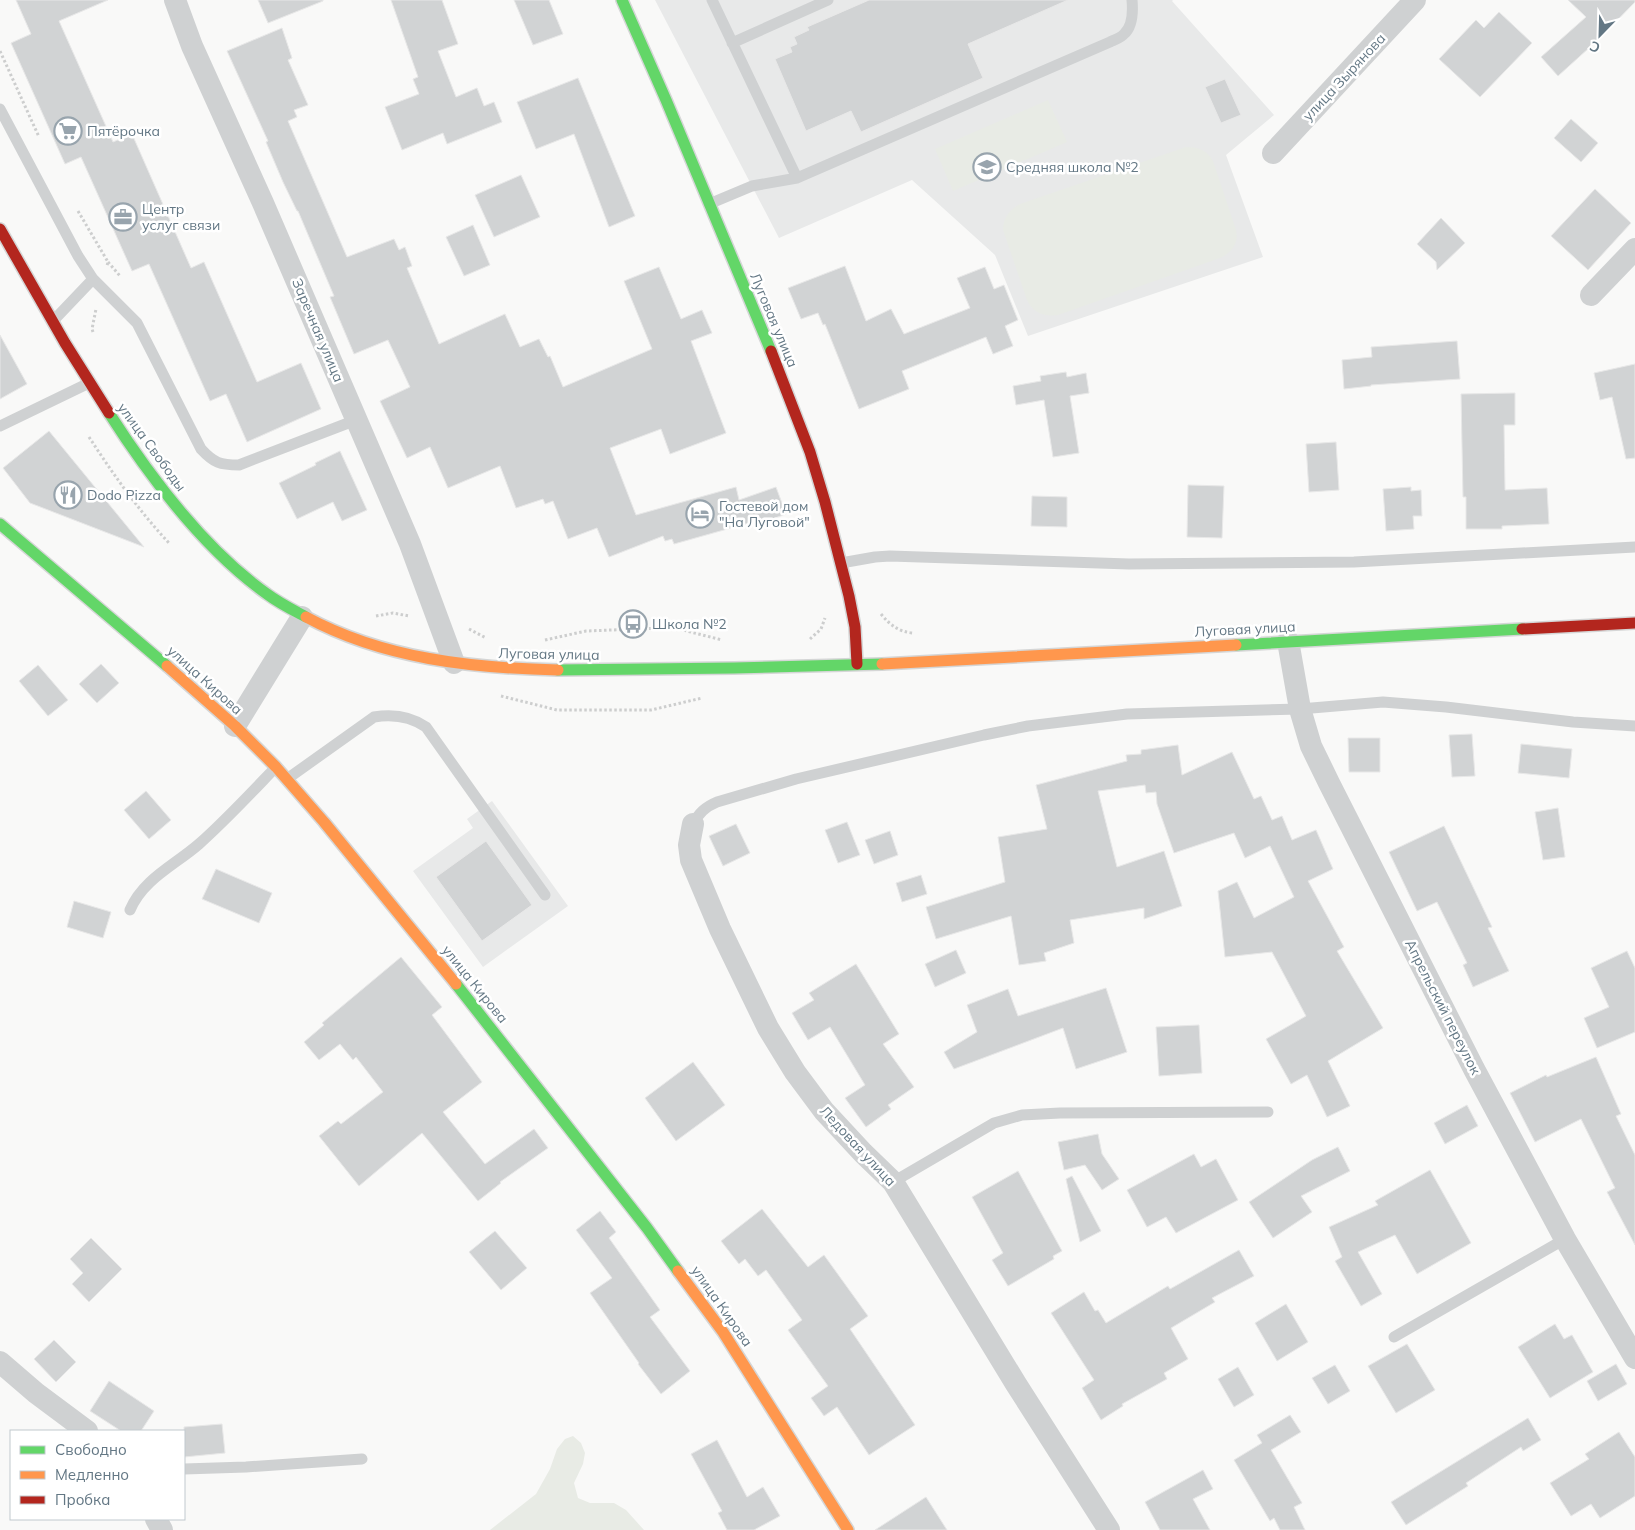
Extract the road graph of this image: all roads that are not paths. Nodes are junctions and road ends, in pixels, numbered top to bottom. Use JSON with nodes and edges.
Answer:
{"nodes":[{"id":1,"x":175,"y":0,"type":"edge"},
{"id":2,"x":622,"y":0,"type":"edge"},
{"id":3,"x":712,"y":0,"type":"edge"},
{"id":4,"x":828,"y":0,"type":"edge"},
{"id":5,"x":1132,"y":0,"type":"edge"},
{"id":6,"x":1415,"y":0,"type":"edge"},
{"id":7,"x":732,"y":43,"type":"junction"},
{"id":8,"x":0,"y":110,"type":"edge"},
{"id":9,"x":1273,"y":153,"type":"dead end"},
{"id":10,"x":797,"y":178,"type":"junction"},
{"id":11,"x":709,"y":204,"type":"junction"},
{"id":12,"x":0,"y":229,"type":"edge"},
{"id":13,"x":1635,"y":249,"type":"edge"},
{"id":14,"x":93,"y":279,"type":"junction"},
{"id":15,"x":1591,"y":295,"type":"dead end"},
{"id":16,"x":53,"y":321,"type":"junction"},
{"id":17,"x":89,"y":383,"type":"junction"},
{"id":18,"x":356,"y":420,"type":"junction"},
{"id":19,"x":0,"y":426,"type":"edge"},
{"id":20,"x":0,"y":524,"type":"edge"},
{"id":21,"x":1635,"y":547,"type":"edge"},
{"id":22,"x":841,"y":563,"type":"junction"},
{"id":23,"x":302,"y":616,"type":"junction"},
{"id":24,"x":1635,"y":623,"type":"edge"},
{"id":25,"x":334,"y":633,"type":"joint"},
{"id":26,"x":1288,"y":642,"type":"junction"},
{"id":27,"x":454,"y":663,"type":"junction"},
{"id":28,"x":857,"y":664,"type":"junction"},
{"id":29,"x":1300,"y":709,"type":"junction"},
{"id":30,"x":235,"y":726,"type":"junction"},
{"id":31,"x":1635,"y":726,"type":"edge"},
{"id":32,"x":276,"y":767,"type":"junction"},
{"id":33,"x":287,"y":779,"type":"junction"},
{"id":34,"x":693,"y":824,"type":"joint"},
{"id":35,"x":545,"y":895,"type":"dead end"},
{"id":36,"x":130,"y":910,"type":"dead end"},
{"id":37,"x":1268,"y":1112,"type":"dead end"},
{"id":38,"x":893,"y":1182,"type":"junction"},
{"id":39,"x":1565,"y":1239,"type":"junction"},
{"id":40,"x":1394,"y":1337,"type":"dead end"},
{"id":41,"x":1635,"y":1358,"type":"edge"},
{"id":42,"x":0,"y":1362,"type":"edge"},
{"id":43,"x":87,"y":1430,"type":"edge"},
{"id":44,"x":362,"y":1459,"type":"dead end"},
{"id":45,"x":185,"y":1468,"type":"edge"},
{"id":46,"x":848,"y":1530,"type":"edge"},
{"id":47,"x":1109,"y":1530,"type":"edge"}],
"edges":[{"from":1,"to":18,"type":"street","name":"Заречная улица"},
{"from":2,"to":11,"type":"street","name":"Луговая улица"},
{"from":3,"to":7,"type":"lane"},
{"from":4,"to":7,"type":"lane"},
{"from":5,"to":10,"type":"lane"},
{"from":6,"to":9,"type":"street","name":"улица Зырянова"},
{"from":7,"to":10,"type":"lane"},
{"from":8,"to":14,"type":"lane"},
{"from":10,"to":11,"type":"lane"},
{"from":11,"to":22,"type":"street","name":"Луговая улица"},
{"from":12,"to":16,"type":"street","name":"улица Свободы"},
{"from":13,"to":15,"type":"street"},
{"from":14,"to":16,"type":"lane"},
{"from":14,"to":18,"type":"lane"},
{"from":16,"to":17,"type":"street","name":"улица Свободы"},
{"from":17,"to":19,"type":"lane"},
{"from":17,"to":23,"type":"street","name":"улица Свободы"},
{"from":18,"to":27,"type":"street","name":"Заречная улица"},
{"from":20,"to":30,"type":"street","name":"улица Кирова"},
{"from":21,"to":22,"type":"lane"},
{"from":22,"to":28,"type":"street","name":"Луговая улица"},
{"from":23,"to":25,"type":"street","name":"улица Свободы"},
{"from":23,"to":30,"type":"street"},
{"from":24,"to":26,"type":"street","name":"Луговая улица"},
{"from":25,"to":27,"type":"street","name":"Луговая улица"},
{"from":26,"to":28,"type":"street","name":"Луговая улица"},
{"from":26,"to":29,"type":"street","name":"Апрельский переулок"},
{"from":27,"to":28,"type":"street","name":"Луговая улица"},
{"from":29,"to":31,"type":"lane"},
{"from":29,"to":34,"type":"lane"},
{"from":29,"to":39,"type":"street","name":"Апрельский переулок"},
{"from":30,"to":32,"type":"street","name":"улица Кирова"},
{"from":32,"to":33,"type":"street","name":"улица Кирова"},
{"from":32,"to":36,"type":"lane"},
{"from":33,"to":35,"type":"lane"},
{"from":33,"to":46,"type":"street","name":"улица Кирова"},
{"from":34,"to":38,"type":"street","name":"Ледовая улица"},
{"from":37,"to":38,"type":"lane"},
{"from":38,"to":47,"type":"street","name":"Ледовая улица"},
{"from":39,"to":40,"type":"lane"},
{"from":39,"to":41,"type":"street","name":"Апрельский переулок"},
{"from":42,"to":43,"type":"street"},
{"from":44,"to":45,"type":"lane"}]}
